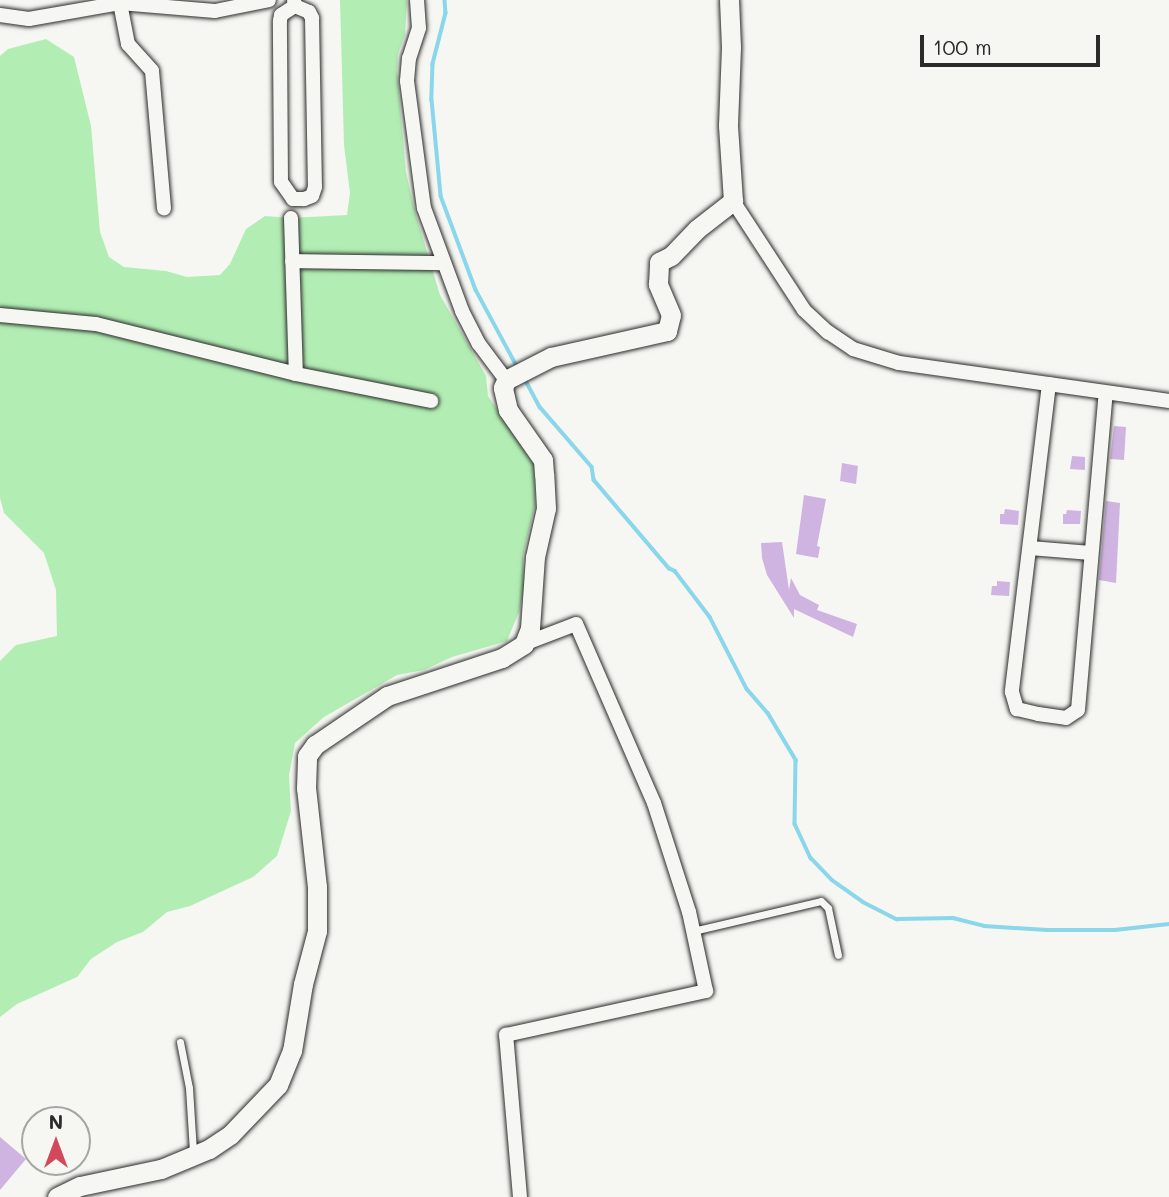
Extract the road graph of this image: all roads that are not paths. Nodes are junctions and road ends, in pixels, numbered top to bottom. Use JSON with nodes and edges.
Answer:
{"nodes":[{"id":1,"x":269,"y":0,"type":"edge"},
{"id":2,"x":417,"y":0,"type":"edge"},
{"id":3,"x":729,"y":0,"type":"edge"},
{"id":4,"x":294,"y":3,"type":"edge"},
{"id":5,"x":120,"y":4,"type":"junction"},
{"id":6,"x":84,"y":5,"type":"edge"},
{"id":7,"x":0,"y":15,"type":"edge"},
{"id":8,"x":733,"y":201,"type":"junction"},
{"id":9,"x":164,"y":208,"type":"dead end"},
{"id":10,"x":290,"y":218,"type":"dead end"},
{"id":11,"x":292,"y":261,"type":"junction"},
{"id":12,"x":443,"y":263,"type":"junction"},
{"id":13,"x":0,"y":315,"type":"edge"},
{"id":14,"x":296,"y":374,"type":"junction"},
{"id":15,"x":514,"y":378,"type":"junction"},
{"id":16,"x":1049,"y":384,"type":"junction"},
{"id":17,"x":1106,"y":393,"type":"junction"},
{"id":18,"x":431,"y":401,"type":"dead end"},
{"id":19,"x":1169,"y":401,"type":"edge"},
{"id":20,"x":1030,"y":548,"type":"junction"},
{"id":21,"x":1091,"y":553,"type":"junction"},
{"id":22,"x":524,"y":644,"type":"junction"},
{"id":23,"x":693,"y":931,"type":"junction"},
{"id":24,"x":838,"y":955,"type":"dead end"},
{"id":25,"x":180,"y":1042,"type":"dead end"},
{"id":26,"x":193,"y":1155,"type":"junction"},
{"id":27,"x":57,"y":1197,"type":"edge"},
{"id":28,"x":520,"y":1197,"type":"edge"}],
"edges":[{"from":1,"to":5,"type":"street"},
{"from":2,"to":12,"type":"street"},
{"from":3,"to":8,"type":"street"},
{"from":4,"to":4,"type":"street"},
{"from":5,"to":6,"type":"street"},
{"from":5,"to":9,"type":"street"},
{"from":6,"to":7,"type":"street"},
{"from":8,"to":15,"type":"street"},
{"from":8,"to":16,"type":"street"},
{"from":10,"to":11,"type":"street"},
{"from":11,"to":12,"type":"street"},
{"from":11,"to":14,"type":"street"},
{"from":12,"to":15,"type":"street"},
{"from":13,"to":14,"type":"street"},
{"from":14,"to":18,"type":"street"},
{"from":15,"to":22,"type":"street"},
{"from":16,"to":17,"type":"street"},
{"from":16,"to":20,"type":"street"},
{"from":17,"to":19,"type":"street"},
{"from":17,"to":21,"type":"street"},
{"from":20,"to":21,"type":"street"},
{"from":20,"to":21,"type":"street"},
{"from":22,"to":23,"type":"street"},
{"from":22,"to":26,"type":"street"},
{"from":23,"to":24,"type":"lane"},
{"from":23,"to":28,"type":"street"},
{"from":25,"to":26,"type":"lane"},
{"from":26,"to":27,"type":"street"}]}
